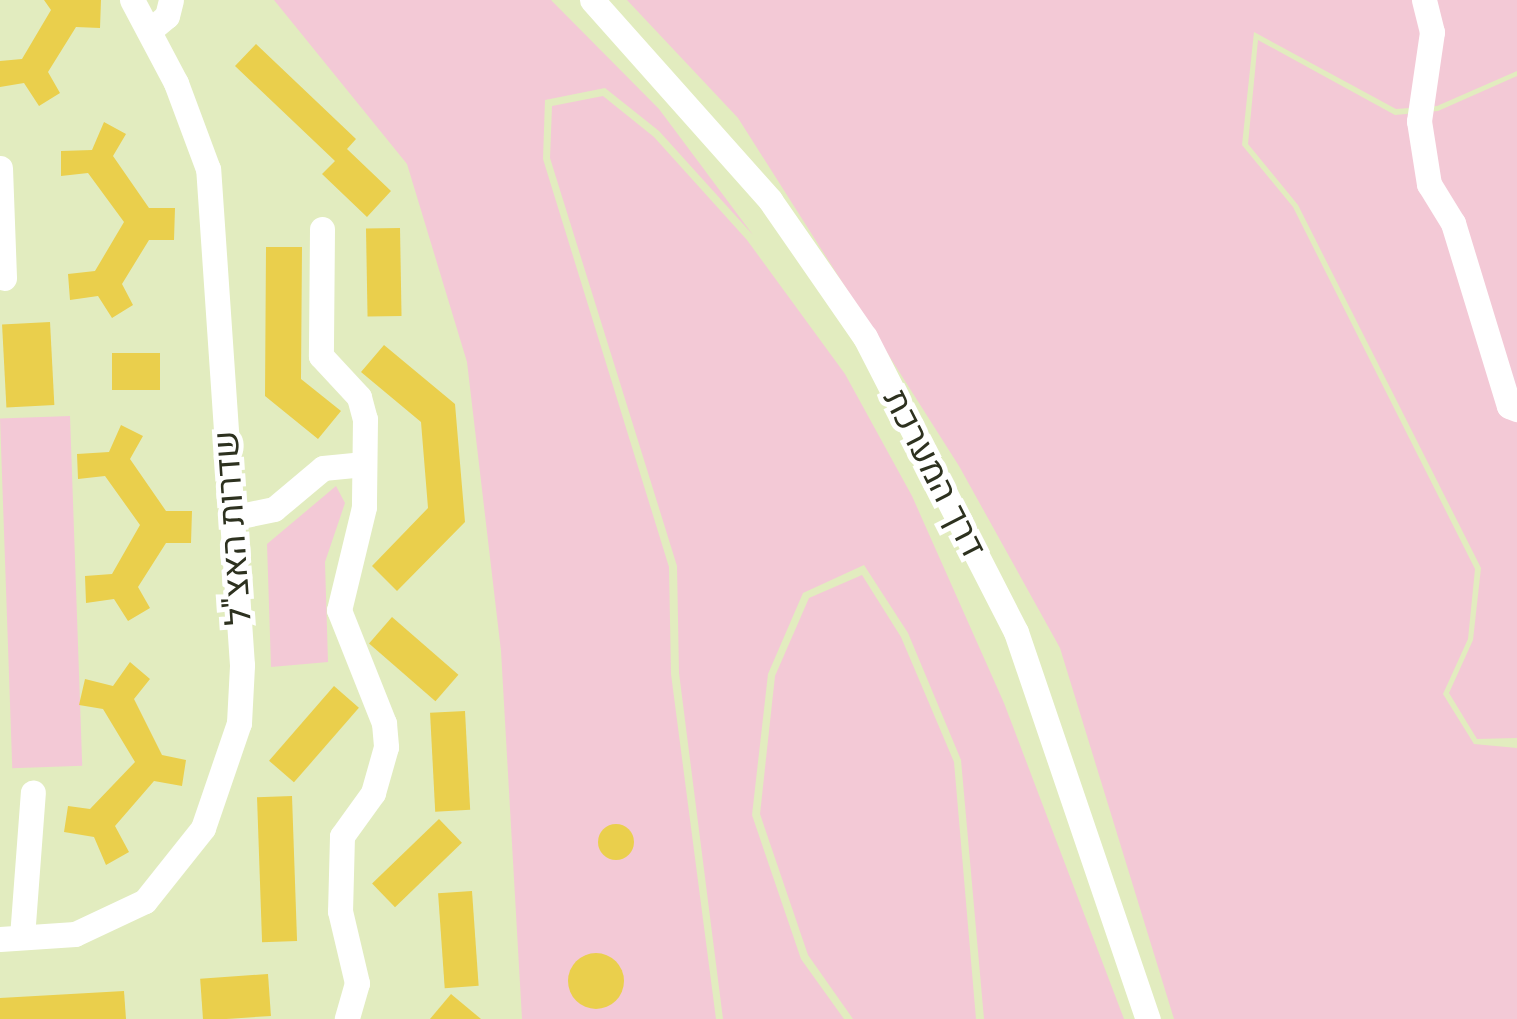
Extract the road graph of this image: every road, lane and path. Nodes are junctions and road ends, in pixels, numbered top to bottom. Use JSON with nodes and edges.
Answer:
{"nodes":[{"id":1,"x":132,"y":0,"type":"edge"},
{"id":2,"x":171,"y":0,"type":"edge"},
{"id":3,"x":592,"y":0,"type":"edge"},
{"id":4,"x":1424,"y":0,"type":"edge"},
{"id":5,"x":148,"y":31,"type":"junction"},
{"id":6,"x":0,"y":168,"type":"edge"},
{"id":7,"x":322,"y":230,"type":"dead end"},
{"id":8,"x":4,"y":278,"type":"dead end"},
{"id":9,"x":1517,"y":408,"type":"edge"},
{"id":10,"x":364,"y":464,"type":"junction"},
{"id":11,"x":232,"y":518,"type":"junction"},
{"id":12,"x":33,"y":792,"type":"dead end"},
{"id":13,"x":7,"y":939,"type":"edge"},
{"id":14,"x":347,"y":1019,"type":"edge"},
{"id":15,"x":1148,"y":1019,"type":"edge"}],
"edges":[{"from":1,"to":5,"type":"street","name":"שדרות האצ\"ל"},
{"from":2,"to":5,"type":"street"},
{"from":3,"to":15,"type":"street","name":"דרך המערכת"},
{"from":4,"to":9,"type":"street"},
{"from":5,"to":11,"type":"street","name":"שדרות האצ\"ל"},
{"from":6,"to":8,"type":"street"},
{"from":7,"to":10,"type":"street"},
{"from":10,"to":11,"type":"street"},
{"from":10,"to":14,"type":"street"},
{"from":11,"to":13,"type":"street","name":"שדרות האצ\"ל"},
{"from":12,"to":13,"type":"street"}]}
